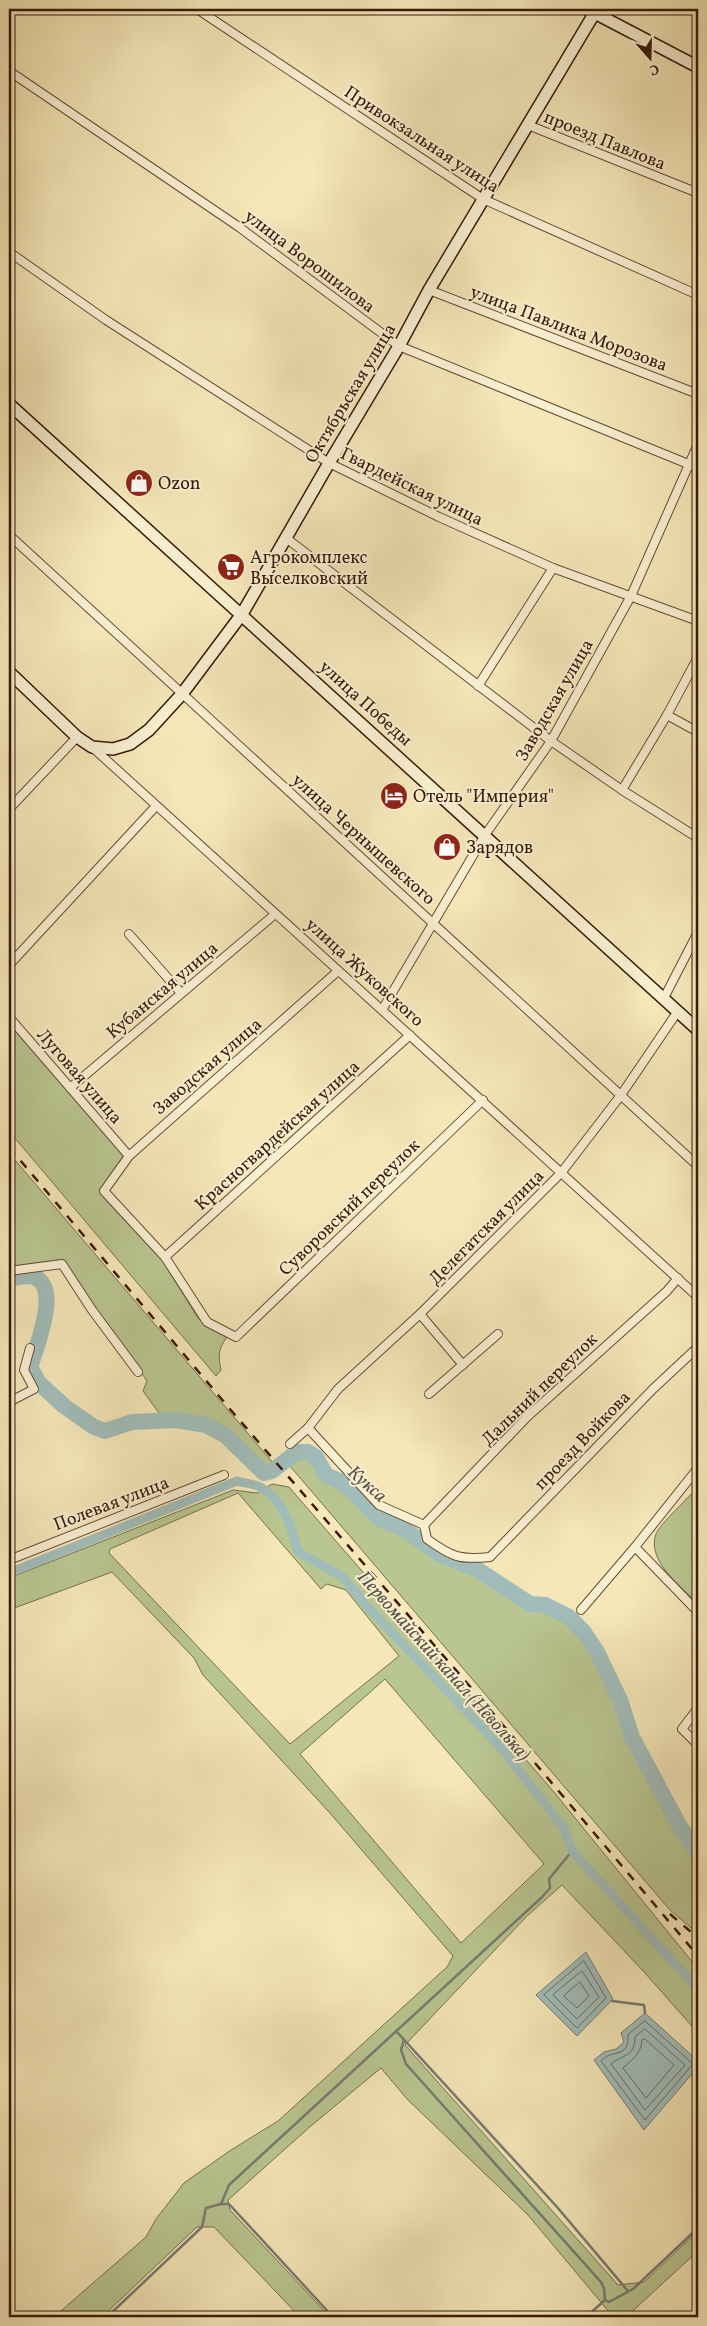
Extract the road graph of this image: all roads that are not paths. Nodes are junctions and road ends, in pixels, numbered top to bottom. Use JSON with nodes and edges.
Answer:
{"nodes":[{"id":1,"x":197,"y":9,"type":"edge"},
{"id":2,"x":593,"y":10,"type":"edge"},
{"id":3,"x":698,"y":67,"type":"edge"},
{"id":4,"x":9,"y":70,"type":"edge"},
{"id":5,"x":528,"y":125,"type":"junction"},
{"id":6,"x":698,"y":194,"type":"edge"},
{"id":7,"x":483,"y":199,"type":"junction"},
{"id":8,"x":9,"y":252,"type":"edge"},
{"id":9,"x":429,"y":290,"type":"junction"},
{"id":10,"x":698,"y":295,"type":"edge"},
{"id":11,"x":399,"y":346,"type":"junction"},
{"id":12,"x":698,"y":394,"type":"edge"},
{"id":13,"x":9,"y":404,"type":"edge"},
{"id":14,"x":698,"y":444,"type":"edge"},
{"id":15,"x":329,"y":463,"type":"junction"},
{"id":16,"x":688,"y":464,"type":"junction"},
{"id":17,"x":698,"y":468,"type":"edge"},
{"id":18,"x":9,"y":536,"type":"edge"},
{"id":19,"x":286,"y":538,"type":"junction"},
{"id":20,"x":553,"y":568,"type":"junction"},
{"id":21,"x":631,"y":596,"type":"junction"},
{"id":22,"x":242,"y":614,"type":"junction"},
{"id":23,"x":698,"y":621,"type":"edge"},
{"id":24,"x":698,"y":657,"type":"edge"},
{"id":25,"x":9,"y":673,"type":"edge"},
{"id":26,"x":478,"y":686,"type":"junction"},
{"id":27,"x":182,"y":694,"type":"junction"},
{"id":28,"x":668,"y":715,"type":"junction"},
{"id":29,"x":698,"y":732,"type":"edge"},
{"id":30,"x":77,"y":736,"type":"junction"},
{"id":31,"x":551,"y":741,"type":"junction"},
{"id":32,"x":92,"y":747,"type":"junction"},
{"id":33,"x":622,"y":790,"type":"junction"},
{"id":34,"x":156,"y":806,"type":"junction"},
{"id":35,"x":9,"y":809,"type":"edge"},
{"id":36,"x":485,"y":836,"type":"junction"},
{"id":37,"x":698,"y":838,"type":"edge"},
{"id":38,"x":274,"y":915,"type":"junction"},
{"id":39,"x":434,"y":923,"type":"junction"},
{"id":40,"x":698,"y":932,"type":"edge"},
{"id":41,"x":128,"y":934,"type":"dead end"},
{"id":42,"x":9,"y":965,"type":"edge"},
{"id":43,"x":338,"y":971,"type":"junction"},
{"id":44,"x":181,"y":993,"type":"junction"},
{"id":45,"x":664,"y":998,"type":"junction"},
{"id":46,"x":382,"y":1010,"type":"junction"},
{"id":47,"x":678,"y":1011,"type":"junction"},
{"id":48,"x":9,"y":1017,"type":"edge"},
{"id":49,"x":698,"y":1030,"type":"edge"},
{"id":50,"x":410,"y":1035,"type":"junction"},
{"id":51,"x":70,"y":1088,"type":"junction"},
{"id":52,"x":621,"y":1095,"type":"junction"},
{"id":53,"x":483,"y":1100,"type":"junction"},
{"id":54,"x":129,"y":1156,"type":"junction"},
{"id":55,"x":698,"y":1166,"type":"edge"},
{"id":56,"x":561,"y":1174,"type":"junction"},
{"id":57,"x":165,"y":1257,"type":"junction"},
{"id":58,"x":9,"y":1271,"type":"edge"},
{"id":59,"x":678,"y":1278,"type":"junction"},
{"id":60,"x":698,"y":1297,"type":"edge"},
{"id":61,"x":420,"y":1314,"type":"junction"},
{"id":62,"x":498,"y":1334,"type":"dead end"},
{"id":63,"x":698,"y":1347,"type":"edge"},
{"id":64,"x":30,"y":1348,"type":"dead end"},
{"id":65,"x":463,"y":1365,"type":"junction"},
{"id":66,"x":138,"y":1372,"type":"dead end"},
{"id":67,"x":429,"y":1394,"type":"dead end"},
{"id":68,"x":9,"y":1402,"type":"edge"},
{"id":69,"x":308,"y":1428,"type":"junction"},
{"id":70,"x":290,"y":1444,"type":"dead end"},
{"id":71,"x":698,"y":1468,"type":"edge"},
{"id":72,"x":224,"y":1475,"type":"dead end"},
{"id":73,"x":424,"y":1525,"type":"junction"},
{"id":74,"x":634,"y":1546,"type":"junction"},
{"id":75,"x":11,"y":1556,"type":"edge"},
{"id":76,"x":581,"y":1610,"type":"dead end"},
{"id":77,"x":698,"y":1612,"type":"edge"},
{"id":78,"x":698,"y":1708,"type":"edge"},
{"id":79,"x":698,"y":1745,"type":"edge"}],
"edges":[{"from":1,"to":7,"type":"street","name":"Привокзальная улица"},
{"from":2,"to":3,"type":"street"},
{"from":2,"to":5,"type":"street","name":"Октябрьская улица"},
{"from":4,"to":11,"type":"street","name":"улица Ворошилова"},
{"from":5,"to":6,"type":"street","name":"проезд Павлова"},
{"from":5,"to":7,"type":"street","name":"Октябрьская улица"},
{"from":7,"to":9,"type":"street","name":"Октябрьская улица"},
{"from":7,"to":10,"type":"street","name":"Привокзальная улица"},
{"from":8,"to":15,"type":"street","name":"Гвардейская улица"},
{"from":9,"to":11,"type":"street","name":"Октябрьская улица"},
{"from":9,"to":12,"type":"street","name":"улица Павлика Морозова"},
{"from":11,"to":15,"type":"street","name":"Октябрьская улица"},
{"from":11,"to":16,"type":"street","name":"улица Ворошилова"},
{"from":13,"to":22,"type":"street","name":"улица Победы"},
{"from":14,"to":16,"type":"street","name":"Заводская улица"},
{"from":15,"to":19,"type":"street","name":"Октябрьская улица"},
{"from":15,"to":20,"type":"street","name":"Гвардейская улица"},
{"from":16,"to":17,"type":"street","name":"улица Ворошилова"},
{"from":16,"to":21,"type":"street","name":"Заводская улица"},
{"from":18,"to":27,"type":"street","name":"улица Чернышевского"},
{"from":19,"to":22,"type":"street","name":"Октябрьская улица"},
{"from":19,"to":26,"type":"street"},
{"from":20,"to":21,"type":"street","name":"Гвардейская улица"},
{"from":20,"to":26,"type":"street"},
{"from":21,"to":23,"type":"street","name":"Гвардейская улица"},
{"from":21,"to":31,"type":"street","name":"Заводская улица"},
{"from":22,"to":27,"type":"street","name":"Октябрьская улица"},
{"from":22,"to":36,"type":"street","name":"улица Победы"},
{"from":24,"to":28,"type":"street"},
{"from":25,"to":30,"type":"street","name":"улица Жуковского"},
{"from":26,"to":31,"type":"street"},
{"from":27,"to":32,"type":"street","name":"Октябрьская улица"},
{"from":27,"to":39,"type":"street","name":"улица Чернышевского"},
{"from":28,"to":29,"type":"street"},
{"from":28,"to":33,"type":"street"},
{"from":30,"to":32,"type":"street","name":"улица Жуковского"},
{"from":30,"to":35,"type":"street"},
{"from":31,"to":33,"type":"street"},
{"from":31,"to":36,"type":"street","name":"Заводская улица"},
{"from":32,"to":34,"type":"street","name":"улица Жуковского"},
{"from":33,"to":37,"type":"street"},
{"from":34,"to":38,"type":"street","name":"улица Жуковского"},
{"from":34,"to":42,"type":"street"},
{"from":36,"to":39,"type":"street","name":"Заводская улица"},
{"from":36,"to":45,"type":"street","name":"улица Победы"},
{"from":38,"to":43,"type":"street","name":"улица Жуковского"},
{"from":38,"to":44,"type":"street","name":"Кубанская улица"},
{"from":39,"to":46,"type":"street","name":"Заводская улица"},
{"from":39,"to":52,"type":"street","name":"улица Чернышевского"},
{"from":40,"to":45,"type":"street"},
{"from":41,"to":44,"type":"street"},
{"from":43,"to":46,"type":"street","name":"улица Жуковского"},
{"from":43,"to":54,"type":"street","name":"Заводская улица"},
{"from":44,"to":51,"type":"street","name":"Кубанская улица"},
{"from":45,"to":47,"type":"street","name":"улица Победы"},
{"from":46,"to":50,"type":"street","name":"улица Жуковского"},
{"from":47,"to":49,"type":"street","name":"улица Победы"},
{"from":47,"to":52,"type":"street","name":"Делегатская улица"},
{"from":48,"to":51,"type":"street","name":"Луговая улица"},
{"from":50,"to":53,"type":"street","name":"улица Жуковского"},
{"from":50,"to":57,"type":"street","name":"Красногвардейская улица"},
{"from":51,"to":54,"type":"street","name":"Луговая улица"},
{"from":52,"to":55,"type":"street","name":"улица Чернышевского"},
{"from":52,"to":56,"type":"street","name":"Делегатская улица"},
{"from":53,"to":56,"type":"street","name":"улица Жуковского"},
{"from":53,"to":57,"type":"street","name":"Суворовский переулок"},
{"from":54,"to":57,"type":"street","name":"Заводская улица"},
{"from":56,"to":59,"type":"street","name":"улица Жуковского"},
{"from":56,"to":61,"type":"street","name":"Делегатская улица"},
{"from":58,"to":66,"type":"street"},
{"from":59,"to":60,"type":"street","name":"улица Жуковского"},
{"from":59,"to":73,"type":"street","name":"Дальний переулок"},
{"from":61,"to":65,"type":"street"},
{"from":61,"to":69,"type":"street","name":"Делегатская улица"},
{"from":62,"to":65,"type":"street"},
{"from":63,"to":73,"type":"street","name":"проезд Войкова"},
{"from":64,"to":68,"type":"street"},
{"from":65,"to":67,"type":"street"},
{"from":69,"to":70,"type":"street","name":"Делегатская улица"},
{"from":69,"to":73,"type":"street"},
{"from":71,"to":74,"type":"street"},
{"from":72,"to":75,"type":"street","name":"Полевая улица"},
{"from":74,"to":76,"type":"street"},
{"from":74,"to":77,"type":"street"},
{"from":78,"to":79,"type":"street"}]}
